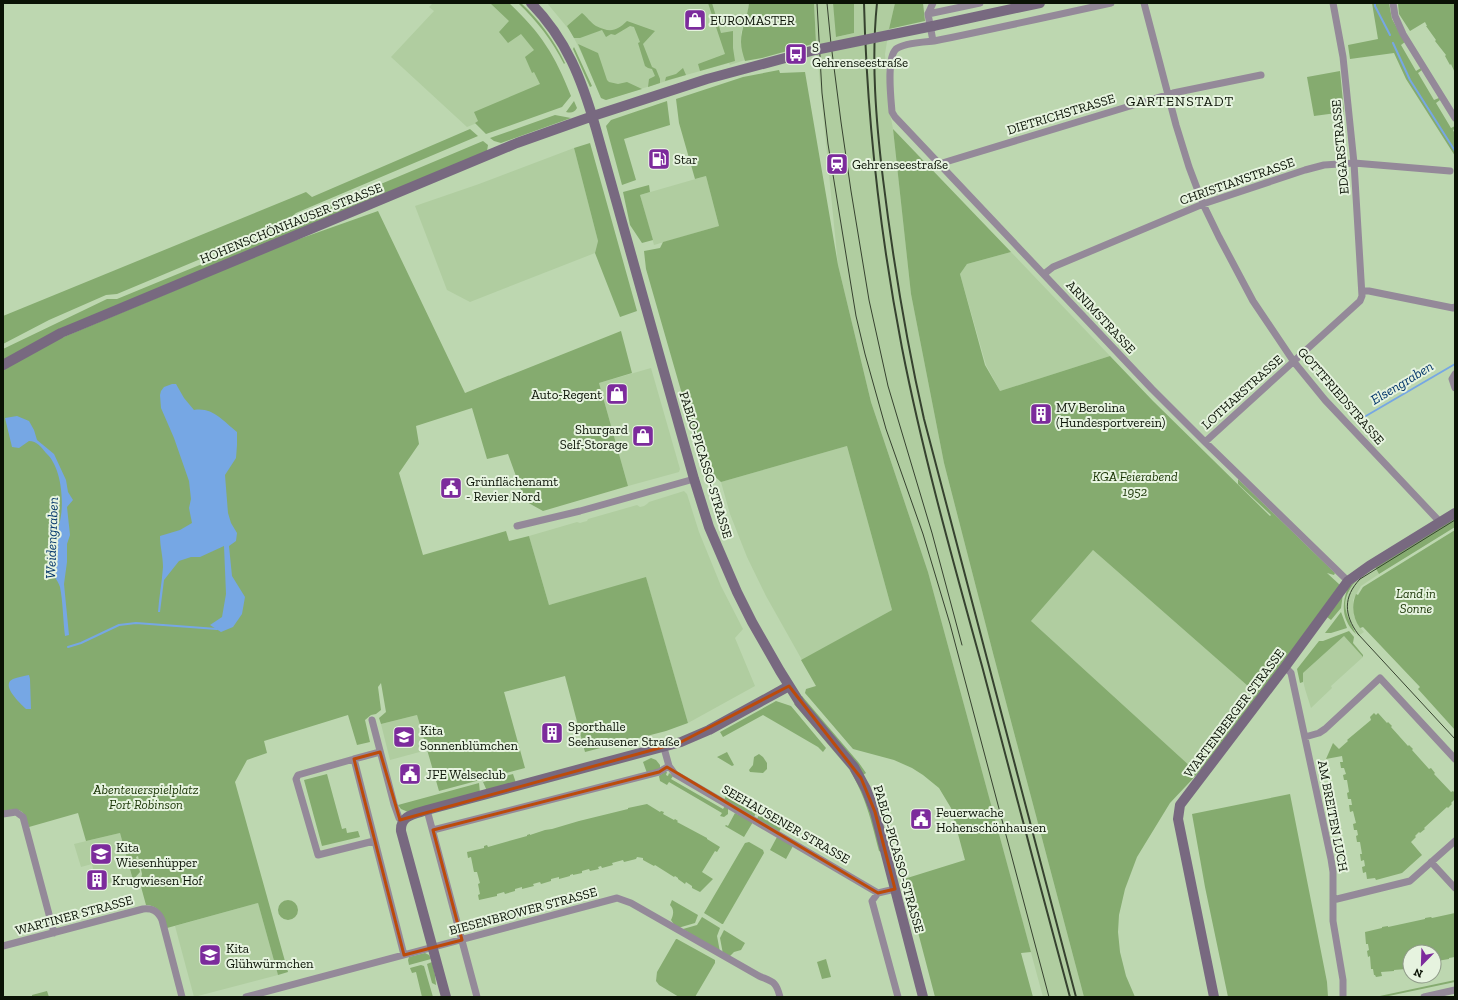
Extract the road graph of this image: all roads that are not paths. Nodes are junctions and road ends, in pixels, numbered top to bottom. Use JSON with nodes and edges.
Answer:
{"nodes":[{"id":1,"x":531,"y":3,"type":"edge"},
{"id":2,"x":933,"y":3,"type":"edge"},
{"id":3,"x":980,"y":3,"type":"edge"},
{"id":4,"x":1040,"y":3,"type":"edge"},
{"id":5,"x":1111,"y":3,"type":"edge"},
{"id":6,"x":1144,"y":3,"type":"edge"},
{"id":7,"x":1332,"y":3,"type":"edge"},
{"id":8,"x":1393,"y":3,"type":"edge"},
{"id":9,"x":928,"y":14,"type":"junction"},
{"id":10,"x":933,"y":41,"type":"junction"},
{"id":11,"x":1261,"y":75,"type":"dead end"},
{"id":12,"x":1168,"y":94,"type":"junction"},
{"id":13,"x":593,"y":116,"type":"junction"},
{"id":14,"x":1455,"y":118,"type":"edge"},
{"id":15,"x":1354,"y":163,"type":"junction"},
{"id":16,"x":939,"y":164,"type":"junction"},
{"id":17,"x":1450,"y":172,"type":"dead end"},
{"id":18,"x":1203,"y":204,"type":"junction"},
{"id":19,"x":1044,"y":274,"type":"junction"},
{"id":20,"x":1363,"y":291,"type":"junction"},
{"id":21,"x":1455,"y":307,"type":"edge"},
{"id":22,"x":1294,"y":362,"type":"junction"},
{"id":23,"x":3,"y":365,"type":"edge"},
{"id":24,"x":1455,"y":374,"type":"edge"},
{"id":25,"x":1455,"y":388,"type":"edge"},
{"id":26,"x":1205,"y":442,"type":"junction"},
{"id":27,"x":694,"y":479,"type":"junction"},
{"id":28,"x":1455,"y":513,"type":"edge"},
{"id":29,"x":1440,"y":522,"type":"junction"},
{"id":30,"x":517,"y":526,"type":"dead end"},
{"id":31,"x":1348,"y":581,"type":"junction"},
{"id":32,"x":1285,"y":668,"type":"junction"},
{"id":33,"x":789,"y":686,"type":"junction"},
{"id":34,"x":372,"y":720,"type":"dead end"},
{"id":35,"x":1305,"y":737,"type":"junction"},
{"id":36,"x":664,"y":748,"type":"junction"},
{"id":37,"x":380,"y":752,"type":"junction"},
{"id":38,"x":1455,"y":758,"type":"edge"},
{"id":39,"x":354,"y":759,"type":"junction"},
{"id":40,"x":669,"y":766,"type":"junction"},
{"id":41,"x":427,"y":810,"type":"junction"},
{"id":42,"x":3,"y":814,"type":"edge"},
{"id":43,"x":403,"y":820,"type":"junction"},
{"id":44,"x":432,"y":830,"type":"junction"},
{"id":45,"x":374,"y":841,"type":"junction"},
{"id":46,"x":1455,"y":841,"type":"edge"},
{"id":47,"x":1431,"y":862,"type":"junction"},
{"id":48,"x":1455,"y":888,"type":"edge"},
{"id":49,"x":894,"y":889,"type":"junction"},
{"id":50,"x":878,"y":893,"type":"junction"},
{"id":51,"x":1333,"y":900,"type":"junction"},
{"id":52,"x":54,"y":933,"type":"junction"},
{"id":53,"x":462,"y":940,"type":"junction"},
{"id":54,"x":3,"y":946,"type":"edge"},
{"id":55,"x":432,"y":948,"type":"junction"},
{"id":56,"x":404,"y":955,"type":"junction"},
{"id":57,"x":1455,"y":990,"type":"edge"},
{"id":58,"x":182,"y":997,"type":"edge"},
{"id":59,"x":246,"y":997,"type":"edge"},
{"id":60,"x":446,"y":997,"type":"edge"},
{"id":61,"x":477,"y":997,"type":"edge"},
{"id":62,"x":780,"y":997,"type":"edge"},
{"id":63,"x":898,"y":997,"type":"edge"},
{"id":64,"x":923,"y":997,"type":"edge"},
{"id":65,"x":1214,"y":997,"type":"edge"},
{"id":66,"x":1343,"y":997,"type":"edge"},
{"id":67,"x":1424,"y":997,"type":"edge"}],
"edges":[{"from":1,"to":13,"type":"street","name":"PABLO-PICASSO-STRASSE"},
{"from":2,"to":9,"type":"street"},
{"from":3,"to":9,"type":"street"},
{"from":4,"to":13,"type":"street","bridge":true},
{"from":5,"to":10,"type":"street"},
{"from":6,"to":12,"type":"street","name":"GOTTFRIEDSTRASSE"},
{"from":7,"to":15,"type":"street","name":"EDGARSTRASSE"},
{"from":8,"to":14,"type":"street"},
{"from":9,"to":10,"type":"street"},
{"from":10,"to":16,"type":"street","name":"ARNIMSTRASSE"},
{"from":11,"to":12,"type":"street","name":"DIETRICHSTRASSE"},
{"from":12,"to":16,"type":"street","name":"DIETRICHSTRASSE"},
{"from":12,"to":18,"type":"street","name":"GOTTFRIEDSTRASSE"},
{"from":13,"to":23,"type":"street","name":"HOHENSCHÖNHAUSER STRASSE"},
{"from":13,"to":27,"type":"street","name":"PABLO-PICASSO-STRASSE"},
{"from":15,"to":17,"type":"street","name":"CHRISTIANSTRASSE"},
{"from":15,"to":18,"type":"street","name":"CHRISTIANSTRASSE"},
{"from":15,"to":20,"type":"street","name":"EDGARSTRASSE"},
{"from":16,"to":19,"type":"street","name":"ARNIMSTRASSE"},
{"from":18,"to":19,"type":"street","name":"CHRISTIANSTRASSE"},
{"from":18,"to":22,"type":"street","name":"GOTTFRIEDSTRASSE"},
{"from":19,"to":26,"type":"street","name":"ARNIMSTRASSE"},
{"from":20,"to":21,"type":"street"},
{"from":20,"to":22,"type":"street","name":"LOTHARSTRASSE"},
{"from":22,"to":26,"type":"street","name":"LOTHARSTRASSE"},
{"from":22,"to":29,"type":"street","name":"GOTTFRIEDSTRASSE"},
{"from":24,"to":25,"type":"street"},
{"from":26,"to":31,"type":"street","name":"ARNIMSTRASSE"},
{"from":27,"to":30,"type":"street"},
{"from":27,"to":33,"type":"street","name":"PABLO-PICASSO-STRASSE"},
{"from":28,"to":29,"type":"street","name":"WARTENBERGER STRASSE"},
{"from":29,"to":31,"type":"street","name":"WARTENBERGER STRASSE"},
{"from":31,"to":32,"type":"street","name":"WARTENBERGER STRASSE"},
{"from":32,"to":35,"type":"street","name":"AM BREITEN LUCH"},
{"from":32,"to":65,"type":"street","name":"WARTENBERGER STRASSE"},
{"from":33,"to":36,"type":"street"},
{"from":33,"to":49,"type":"street","name":"PABLO-PICASSO-STRASSE"},
{"from":34,"to":37,"type":"street"},
{"from":35,"to":38,"type":"street"},
{"from":35,"to":51,"type":"street","name":"AM BREITEN LUCH"},
{"from":36,"to":40,"type":"street"},
{"from":36,"to":41,"type":"street"},
{"from":37,"to":39,"type":"street"},
{"from":37,"to":43,"type":"street"},
{"from":39,"to":45,"type":"street"},
{"from":39,"to":45,"type":"street"},
{"from":40,"to":44,"type":"street"},
{"from":40,"to":50,"type":"street","name":"SEEHAUSENER STRASSE"},
{"from":41,"to":43,"type":"street"},
{"from":41,"to":44,"type":"street"},
{"from":42,"to":52,"type":"street"},
{"from":43,"to":55,"type":"street"},
{"from":44,"to":53,"type":"street"},
{"from":45,"to":56,"type":"street"},
{"from":46,"to":47,"type":"street"},
{"from":47,"to":48,"type":"street"},
{"from":47,"to":51,"type":"street"},
{"from":49,"to":50,"type":"street"},
{"from":49,"to":64,"type":"street","name":"PABLO-PICASSO-STRASSE"},
{"from":50,"to":63,"type":"street"},
{"from":51,"to":66,"type":"street","name":"AM BREITEN LUCH"},
{"from":52,"to":54,"type":"street","name":"WARTINER STRASSE"},
{"from":52,"to":58,"type":"street","name":"WARTINER STRASSE"},
{"from":53,"to":55,"type":"street","name":"BIESENBROWER STRASSE"},
{"from":53,"to":61,"type":"street"},
{"from":53,"to":62,"type":"street","name":"BIESENBROWER STRASSE"},
{"from":55,"to":56,"type":"street","name":"BIESENBROWER STRASSE"},
{"from":55,"to":60,"type":"street"},
{"from":56,"to":59,"type":"street","name":"BIESENBROWER STRASSE"},
{"from":57,"to":67,"type":"street"}]}
